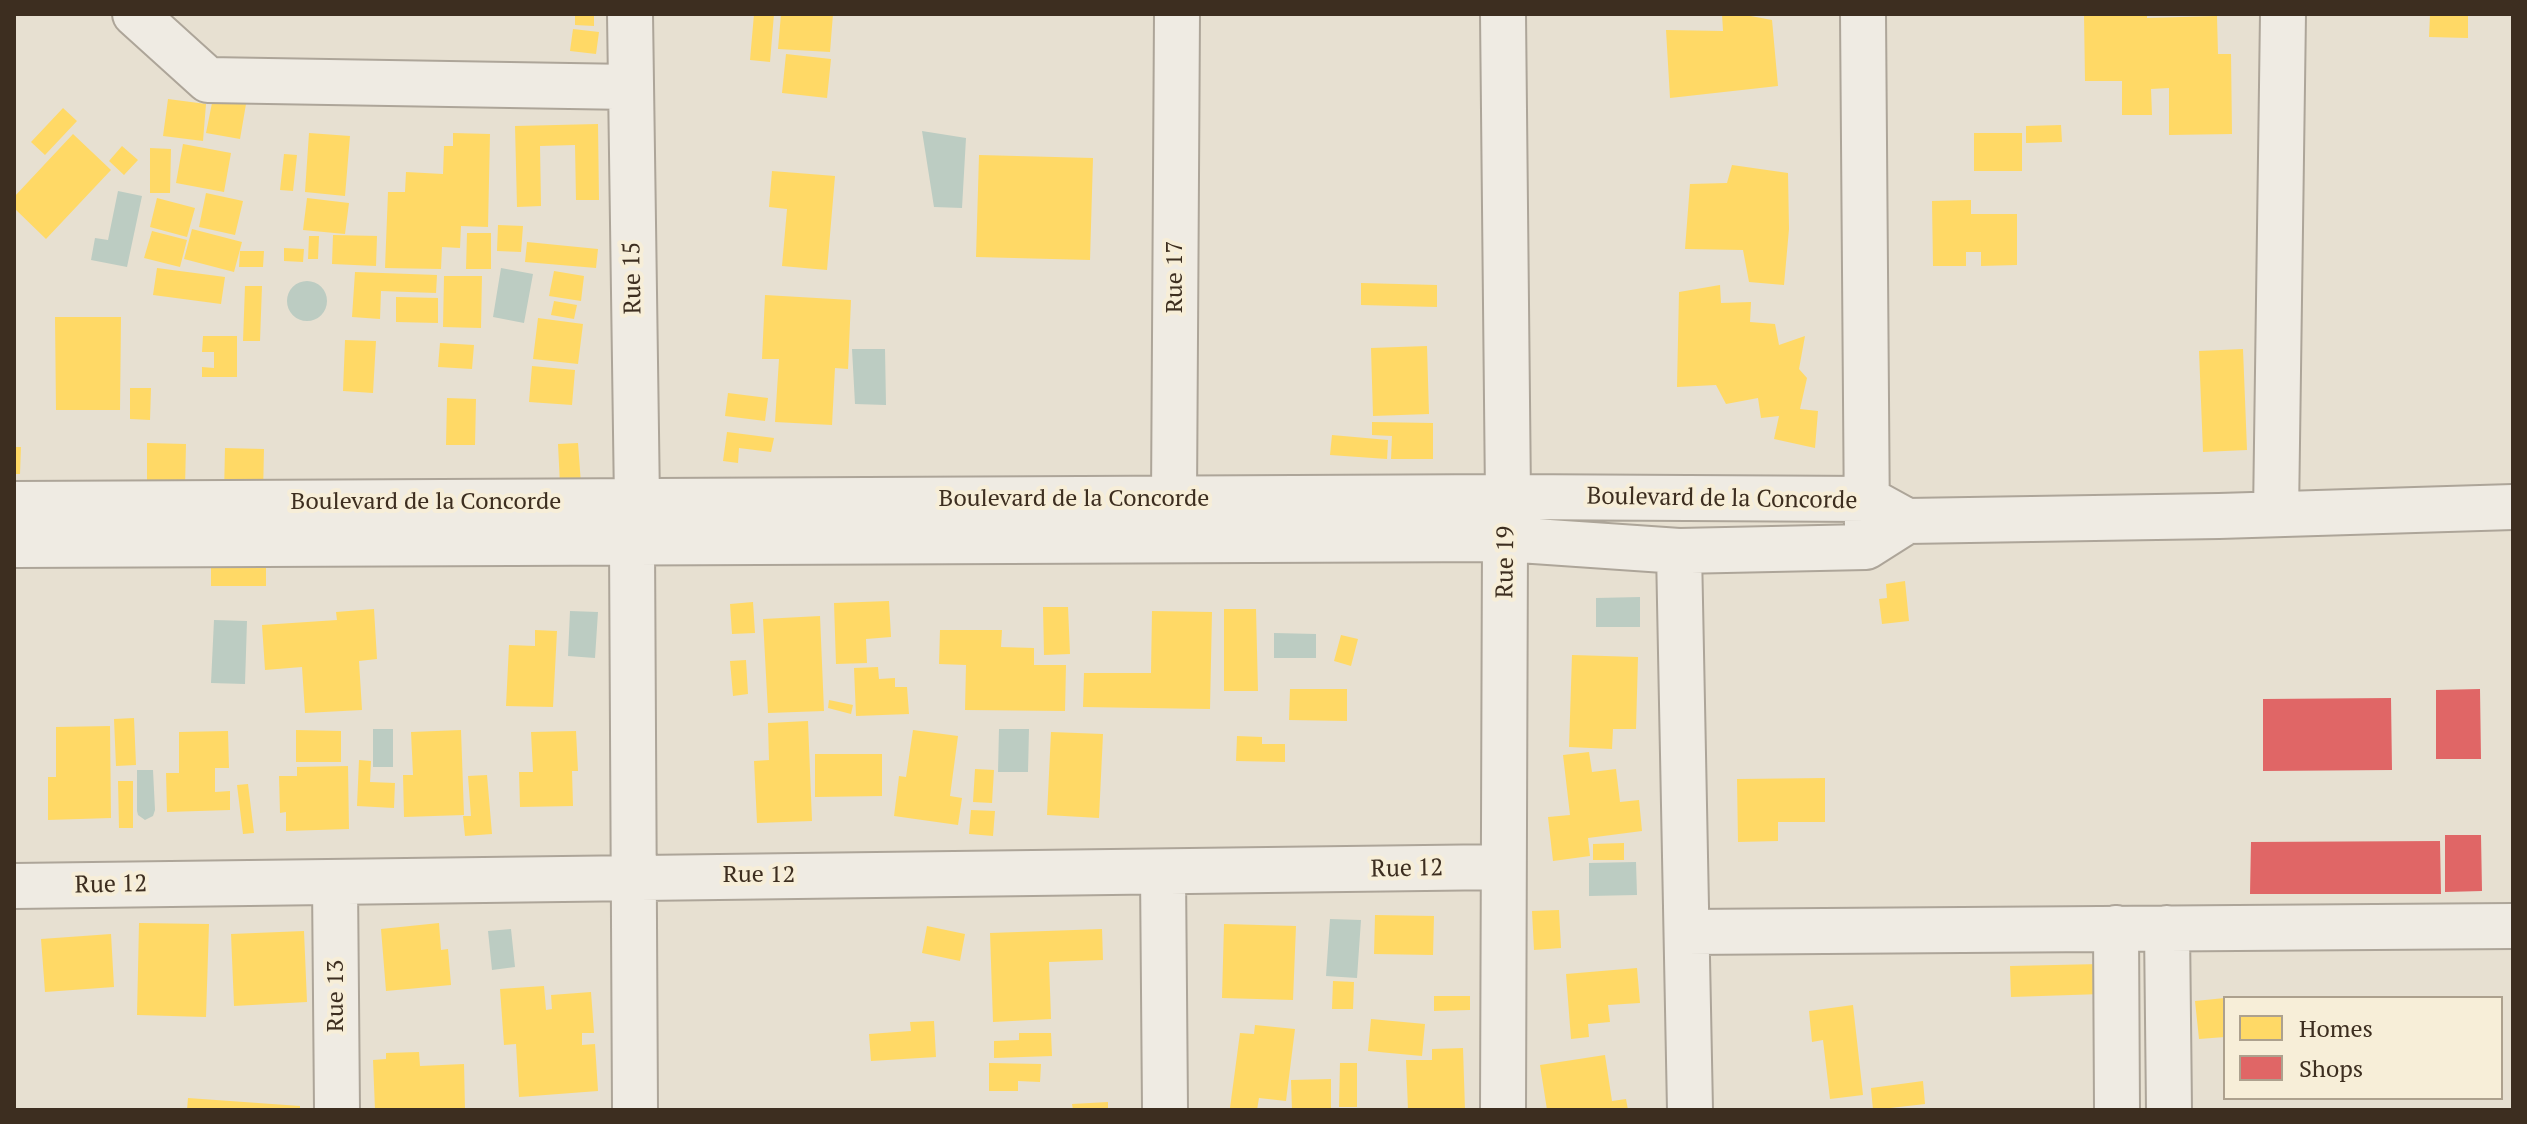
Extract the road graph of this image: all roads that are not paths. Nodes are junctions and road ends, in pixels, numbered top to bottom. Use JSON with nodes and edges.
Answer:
{"nodes":[{"id":1,"x":135,"y":14,"type":"edge"},
{"id":2,"x":630,"y":14,"type":"edge"},
{"id":3,"x":1177,"y":14,"type":"edge"},
{"id":4,"x":1503,"y":14,"type":"edge"},
{"id":5,"x":1863,"y":14,"type":"edge"},
{"id":6,"x":2283,"y":14,"type":"edge"},
{"id":7,"x":630,"y":87,"type":"junction"},
{"id":8,"x":1867,"y":499,"type":"junction"},
{"id":9,"x":14,"y":504,"type":"edge"},
{"id":10,"x":2513,"y":507,"type":"edge"},
{"id":11,"x":2276,"y":514,"type":"junction"},
{"id":12,"x":1507,"y":518,"type":"junction"},
{"id":13,"x":1172,"y":519,"type":"junction"},
{"id":14,"x":1907,"y":521,"type":"junction"},
{"id":15,"x":634,"y":522,"type":"junction"},
{"id":16,"x":14,"y":545,"type":"edge"},
{"id":17,"x":1866,"y":547,"type":"junction"},
{"id":18,"x":1679,"y":551,"type":"junction"},
{"id":19,"x":1503,"y":867,"type":"junction"},
{"id":20,"x":1163,"y":873,"type":"junction"},
{"id":21,"x":634,"y":876,"type":"junction"},
{"id":22,"x":335,"y":883,"type":"junction"},
{"id":23,"x":14,"y":886,"type":"edge"},
{"id":24,"x":2513,"y":926,"type":"edge"},
{"id":25,"x":2116,"y":928,"type":"junction"},
{"id":26,"x":2167,"y":928,"type":"junction"},
{"id":27,"x":1687,"y":932,"type":"junction"},
{"id":28,"x":337,"y":1110,"type":"edge"},
{"id":29,"x":635,"y":1110,"type":"edge"},
{"id":30,"x":1165,"y":1110,"type":"edge"},
{"id":31,"x":1503,"y":1110,"type":"edge"},
{"id":32,"x":1690,"y":1110,"type":"edge"},
{"id":33,"x":2117,"y":1110,"type":"edge"},
{"id":34,"x":2169,"y":1110,"type":"edge"}],
"edges":[{"from":1,"to":7,"type":"street"},
{"from":2,"to":7,"type":"street","name":"Rue 15"},
{"from":3,"to":13,"type":"street","name":"Rue 17"},
{"from":4,"to":12,"type":"street","name":"Rue 19"},
{"from":5,"to":8,"type":"street"},
{"from":6,"to":11,"type":"street"},
{"from":7,"to":15,"type":"street","name":"Rue 15"},
{"from":8,"to":12,"type":"street","name":"Boulevard de la Concorde"},
{"from":8,"to":14,"type":"street","name":"Boulevard de la Concorde"},
{"from":8,"to":17,"type":"street"},
{"from":9,"to":15,"type":"street","name":"Boulevard de la Concorde"},
{"from":10,"to":11,"type":"street"},
{"from":11,"to":14,"type":"street"},
{"from":12,"to":13,"type":"street","name":"Boulevard de la Concorde"},
{"from":12,"to":18,"type":"street","name":"Boulevard de la Concorde"},
{"from":12,"to":19,"type":"street","name":"Rue 19"},
{"from":13,"to":15,"type":"street","name":"Boulevard de la Concorde"},
{"from":14,"to":17,"type":"street","name":"Boulevard de la Concorde"},
{"from":15,"to":16,"type":"street","name":"Boulevard de la Concorde"},
{"from":15,"to":21,"type":"street","name":"Rue 15"},
{"from":17,"to":18,"type":"street","name":"Boulevard de la Concorde"},
{"from":18,"to":27,"type":"street"},
{"from":19,"to":20,"type":"street","name":"Rue 12"},
{"from":19,"to":31,"type":"street","name":"Rue 19"},
{"from":20,"to":21,"type":"street","name":"Rue 12"},
{"from":20,"to":30,"type":"street"},
{"from":21,"to":22,"type":"street","name":"Rue 12"},
{"from":21,"to":29,"type":"street","name":"Rue 15"},
{"from":22,"to":23,"type":"street","name":"Rue 12"},
{"from":22,"to":28,"type":"street","name":"Rue 13"},
{"from":24,"to":26,"type":"street"},
{"from":25,"to":26,"type":"street"},
{"from":25,"to":27,"type":"street"},
{"from":25,"to":33,"type":"street"},
{"from":26,"to":34,"type":"street"},
{"from":27,"to":32,"type":"street"}]}
